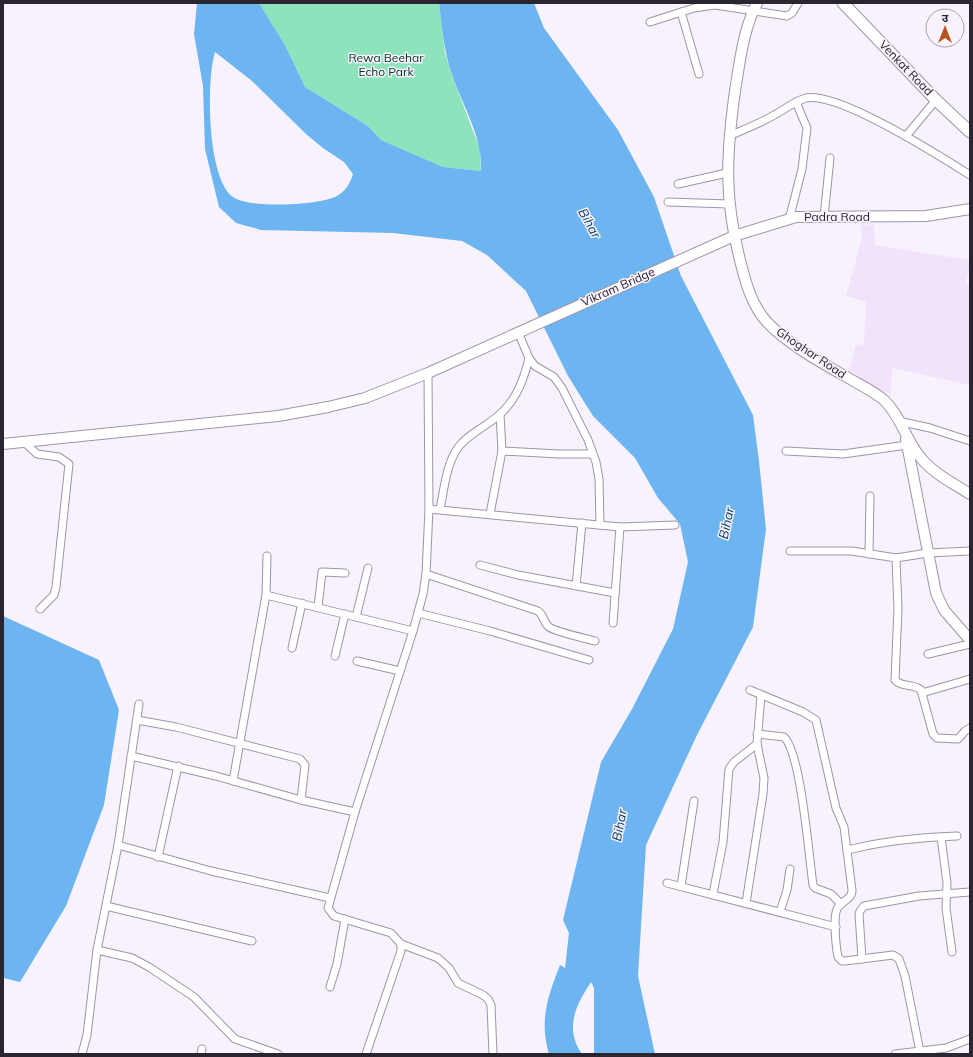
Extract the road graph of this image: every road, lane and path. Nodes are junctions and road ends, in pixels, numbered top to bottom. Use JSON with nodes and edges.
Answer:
{"nodes":[{"id":1,"x":798,"y":3,"type":"edge"},
{"id":2,"x":843,"y":3,"type":"edge"},
{"id":3,"x":755,"y":7,"type":"edge"},
{"id":4,"x":681,"y":12,"type":"junction"},
{"id":5,"x":650,"y":22,"type":"dead end"},
{"id":6,"x":699,"y":74,"type":"dead end"},
{"id":7,"x":936,"y":100,"type":"junction"},
{"id":8,"x":796,"y":102,"type":"junction"},
{"id":9,"x":970,"y":132,"type":"edge"},
{"id":10,"x":729,"y":136,"type":"junction"},
{"id":11,"x":906,"y":136,"type":"junction"},
{"id":12,"x":830,"y":158,"type":"dead end"},
{"id":13,"x":727,"y":174,"type":"junction"},
{"id":14,"x":970,"y":175,"type":"edge"},
{"id":15,"x":678,"y":184,"type":"dead end"},
{"id":16,"x":668,"y":202,"type":"dead end"},
{"id":17,"x":729,"y":204,"type":"junction"},
{"id":18,"x":969,"y":207,"type":"edge"},
{"id":19,"x":824,"y":217,"type":"junction"},
{"id":20,"x":788,"y":220,"type":"junction"},
{"id":21,"x":734,"y":236,"type":"junction"},
{"id":22,"x":708,"y":247,"type":"joint"},
{"id":23,"x":523,"y":329,"type":"junction"},
{"id":24,"x":529,"y":358,"type":"junction"},
{"id":25,"x":428,"y":373,"type":"junction"},
{"id":26,"x":500,"y":414,"type":"junction"},
{"id":27,"x":898,"y":421,"type":"junction"},
{"id":28,"x":905,"y":434,"type":"junction"},
{"id":29,"x":970,"y":441,"type":"edge"},
{"id":30,"x":25,"y":443,"type":"junction"},
{"id":31,"x":3,"y":444,"type":"edge"},
{"id":32,"x":907,"y":445,"type":"junction"},
{"id":33,"x":502,"y":451,"type":"junction"},
{"id":34,"x":786,"y":451,"type":"dead end"},
{"id":35,"x":593,"y":454,"type":"junction"},
{"id":36,"x":970,"y":494,"type":"edge"},
{"id":37,"x":870,"y":496,"type":"dead end"},
{"id":38,"x":429,"y":509,"type":"junction"},
{"id":39,"x":440,"y":509,"type":"junction"},
{"id":40,"x":490,"y":514,"type":"junction"},
{"id":41,"x":582,"y":523,"type":"junction"},
{"id":42,"x":600,"y":525,"type":"junction"},
{"id":43,"x":676,"y":525,"type":"dead end"},
{"id":44,"x":620,"y":527,"type":"junction"},
{"id":45,"x":790,"y":551,"type":"dead end"},
{"id":46,"x":970,"y":551,"type":"edge"},
{"id":47,"x":928,"y":553,"type":"junction"},
{"id":48,"x":869,"y":554,"type":"junction"},
{"id":49,"x":267,"y":556,"type":"dead end"},
{"id":50,"x":896,"y":558,"type":"junction"},
{"id":51,"x":480,"y":565,"type":"dead end"},
{"id":52,"x":368,"y":568,"type":"dead end"},
{"id":53,"x":345,"y":573,"type":"dead end"},
{"id":54,"x":426,"y":574,"type":"junction"},
{"id":55,"x":576,"y":586,"type":"junction"},
{"id":56,"x":615,"y":593,"type":"junction"},
{"id":57,"x":266,"y":595,"type":"junction"},
{"id":58,"x":302,"y":602,"type":"junction"},
{"id":59,"x":318,"y":607,"type":"junction"},
{"id":60,"x":40,"y":609,"type":"dead end"},
{"id":61,"x":345,"y":614,"type":"junction"},
{"id":62,"x":418,"y":614,"type":"junction"},
{"id":63,"x":356,"y":617,"type":"junction"},
{"id":64,"x":613,"y":623,"type":"dead end"},
{"id":65,"x":413,"y":631,"type":"junction"},
{"id":66,"x":970,"y":640,"type":"edge"},
{"id":67,"x":595,"y":641,"type":"dead end"},
{"id":68,"x":970,"y":644,"type":"edge"},
{"id":69,"x":292,"y":648,"type":"dead end"},
{"id":70,"x":928,"y":654,"type":"dead end"},
{"id":71,"x":336,"y":656,"type":"dead end"},
{"id":72,"x":589,"y":660,"type":"dead end"},
{"id":73,"x":357,"y":661,"type":"dead end"},
{"id":74,"x":400,"y":671,"type":"junction"},
{"id":75,"x":970,"y":679,"type":"edge"},
{"id":76,"x":750,"y":690,"type":"dead end"},
{"id":77,"x":922,"y":693,"type":"junction"},
{"id":78,"x":761,"y":695,"type":"junction"},
{"id":79,"x":139,"y":704,"type":"dead end"},
{"id":80,"x":137,"y":720,"type":"junction"},
{"id":81,"x":970,"y":728,"type":"edge"},
{"id":82,"x":757,"y":734,"type":"junction"},
{"id":83,"x":240,"y":743,"type":"junction"},
{"id":84,"x":756,"y":744,"type":"junction"},
{"id":85,"x":131,"y":756,"type":"junction"},
{"id":86,"x":178,"y":766,"type":"junction"},
{"id":87,"x":233,"y":781,"type":"junction"},
{"id":88,"x":301,"y":800,"type":"junction"},
{"id":89,"x":694,"y":801,"type":"dead end"},
{"id":90,"x":355,"y":812,"type":"junction"},
{"id":91,"x":957,"y":836,"type":"dead end"},
{"id":92,"x":941,"y":837,"type":"junction"},
{"id":93,"x":118,"y":845,"type":"junction"},
{"id":94,"x":847,"y":850,"type":"junction"},
{"id":95,"x":158,"y":857,"type":"junction"},
{"id":96,"x":790,"y":869,"type":"dead end"},
{"id":97,"x":667,"y":883,"type":"dead end"},
{"id":98,"x":681,"y":886,"type":"junction"},
{"id":99,"x":970,"y":892,"type":"edge"},
{"id":100,"x":713,"y":894,"type":"junction"},
{"id":101,"x":947,"y":894,"type":"junction"},
{"id":102,"x":330,"y":898,"type":"junction"},
{"id":103,"x":746,"y":903,"type":"junction"},
{"id":104,"x":841,"y":904,"type":"junction"},
{"id":105,"x":106,"y":906,"type":"junction"},
{"id":106,"x":780,"y":912,"type":"junction"},
{"id":107,"x":345,"y":919,"type":"junction"},
{"id":108,"x":836,"y":927,"type":"junction"},
{"id":109,"x":252,"y":940,"type":"dead end"},
{"id":110,"x":401,"y":944,"type":"junction"},
{"id":111,"x":97,"y":950,"type":"junction"},
{"id":112,"x":952,"y":952,"type":"dead end"},
{"id":113,"x":862,"y":959,"type":"junction"},
{"id":114,"x":330,"y":987,"type":"dead end"},
{"id":115,"x":970,"y":1039,"type":"edge"},
{"id":116,"x":920,"y":1052,"type":"junction"},
{"id":117,"x":82,"y":1054,"type":"edge"},
{"id":118,"x":278,"y":1054,"type":"edge"},
{"id":119,"x":366,"y":1054,"type":"edge"},
{"id":120,"x":493,"y":1054,"type":"edge"},
{"id":121,"x":894,"y":1054,"type":"edge"}],
"edges":[{"from":1,"to":3,"type":"street"},
{"from":2,"to":7,"type":"main road","name":"Venkat Road"},
{"from":3,"to":4,"type":"street"},
{"from":3,"to":10,"type":"street","name":"Ghoghar Road"},
{"from":4,"to":5,"type":"street"},
{"from":4,"to":6,"type":"street"},
{"from":7,"to":9,"type":"main road","name":"Venkat Road"},
{"from":7,"to":11,"type":"street"},
{"from":8,"to":10,"type":"street"},
{"from":8,"to":11,"type":"street"},
{"from":8,"to":20,"type":"street"},
{"from":10,"to":13,"type":"street","name":"Ghoghar Road"},
{"from":11,"to":14,"type":"street"},
{"from":12,"to":19,"type":"street"},
{"from":13,"to":15,"type":"street"},
{"from":13,"to":17,"type":"street","name":"Ghoghar Road"},
{"from":16,"to":17,"type":"street"},
{"from":17,"to":21,"type":"street","name":"Ghoghar Road"},
{"from":18,"to":19,"type":"street","name":"Padra Road"},
{"from":19,"to":20,"type":"street","name":"Padra Road"},
{"from":20,"to":21,"type":"street","name":"Padra Road"},
{"from":21,"to":22,"type":"street","name":"Padra Road"},
{"from":21,"to":27,"type":"street","name":"Ghoghar Road"},
{"from":22,"to":23,"type":"street","name":"Vikram Bridge"},
{"from":23,"to":24,"type":"street"},
{"from":23,"to":25,"type":"street","name":"Vikram Bridge"},
{"from":24,"to":26,"type":"street"},
{"from":24,"to":35,"type":"street"},
{"from":25,"to":30,"type":"street","name":"Vikram Bridge"},
{"from":25,"to":38,"type":"street"},
{"from":26,"to":33,"type":"street"},
{"from":26,"to":39,"type":"street"},
{"from":27,"to":28,"type":"street","name":"Ghoghar Road"},
{"from":27,"to":29,"type":"street"},
{"from":28,"to":32,"type":"street"},
{"from":28,"to":36,"type":"street","name":"Ghoghar Road"},
{"from":30,"to":31,"type":"street","name":"Vikram Bridge"},
{"from":30,"to":60,"type":"street"},
{"from":32,"to":34,"type":"street"},
{"from":32,"to":47,"type":"street"},
{"from":33,"to":35,"type":"street"},
{"from":33,"to":40,"type":"street"},
{"from":35,"to":42,"type":"street"},
{"from":37,"to":48,"type":"street"},
{"from":38,"to":39,"type":"street"},
{"from":38,"to":54,"type":"street"},
{"from":39,"to":40,"type":"street"},
{"from":40,"to":41,"type":"street"},
{"from":41,"to":42,"type":"street"},
{"from":41,"to":55,"type":"street"},
{"from":42,"to":44,"type":"street"},
{"from":43,"to":44,"type":"street"},
{"from":44,"to":56,"type":"street"},
{"from":45,"to":48,"type":"street"},
{"from":46,"to":47,"type":"street"},
{"from":47,"to":50,"type":"street"},
{"from":47,"to":66,"type":"street"},
{"from":48,"to":50,"type":"street"},
{"from":49,"to":57,"type":"street"},
{"from":50,"to":77,"type":"street"},
{"from":51,"to":55,"type":"street"},
{"from":52,"to":63,"type":"street"},
{"from":53,"to":59,"type":"street"},
{"from":54,"to":62,"type":"street"},
{"from":54,"to":67,"type":"street"},
{"from":55,"to":56,"type":"street"},
{"from":56,"to":64,"type":"street"},
{"from":57,"to":58,"type":"street"},
{"from":57,"to":83,"type":"street"},
{"from":58,"to":59,"type":"street"},
{"from":58,"to":69,"type":"street"},
{"from":59,"to":61,"type":"street"},
{"from":61,"to":63,"type":"street"},
{"from":61,"to":71,"type":"street"},
{"from":62,"to":65,"type":"street"},
{"from":62,"to":72,"type":"street"},
{"from":63,"to":65,"type":"street"},
{"from":65,"to":74,"type":"street"},
{"from":68,"to":70,"type":"street"},
{"from":73,"to":74,"type":"street"},
{"from":74,"to":90,"type":"street"},
{"from":75,"to":77,"type":"street"},
{"from":76,"to":78,"type":"street"},
{"from":77,"to":81,"type":"street"},
{"from":78,"to":82,"type":"street"},
{"from":78,"to":94,"type":"street"},
{"from":79,"to":80,"type":"street"},
{"from":80,"to":83,"type":"street"},
{"from":80,"to":85,"type":"street"},
{"from":82,"to":84,"type":"street"},
{"from":82,"to":104,"type":"street"},
{"from":83,"to":87,"type":"street"},
{"from":83,"to":88,"type":"street"},
{"from":84,"to":100,"type":"street"},
{"from":84,"to":103,"type":"street"},
{"from":85,"to":86,"type":"street"},
{"from":85,"to":93,"type":"street"},
{"from":86,"to":87,"type":"street"},
{"from":86,"to":95,"type":"street"},
{"from":87,"to":88,"type":"street"},
{"from":88,"to":90,"type":"street"},
{"from":89,"to":98,"type":"street"},
{"from":90,"to":102,"type":"street"},
{"from":91,"to":92,"type":"street"},
{"from":92,"to":94,"type":"street"},
{"from":92,"to":101,"type":"street"},
{"from":93,"to":95,"type":"street"},
{"from":93,"to":105,"type":"street"},
{"from":94,"to":104,"type":"street"},
{"from":95,"to":102,"type":"street"},
{"from":96,"to":106,"type":"street"},
{"from":97,"to":98,"type":"street"},
{"from":98,"to":100,"type":"street"},
{"from":99,"to":101,"type":"street"},
{"from":100,"to":103,"type":"street"},
{"from":101,"to":112,"type":"street"},
{"from":101,"to":113,"type":"street"},
{"from":102,"to":107,"type":"street"},
{"from":103,"to":106,"type":"street"},
{"from":104,"to":108,"type":"street"},
{"from":105,"to":109,"type":"street"},
{"from":105,"to":111,"type":"street"},
{"from":106,"to":108,"type":"street"},
{"from":107,"to":110,"type":"street"},
{"from":107,"to":114,"type":"street"},
{"from":108,"to":113,"type":"street"},
{"from":110,"to":119,"type":"street"},
{"from":110,"to":120,"type":"street"},
{"from":111,"to":117,"type":"street"},
{"from":111,"to":118,"type":"street"},
{"from":113,"to":116,"type":"street"},
{"from":115,"to":116,"type":"street"},
{"from":116,"to":121,"type":"street"}]}
